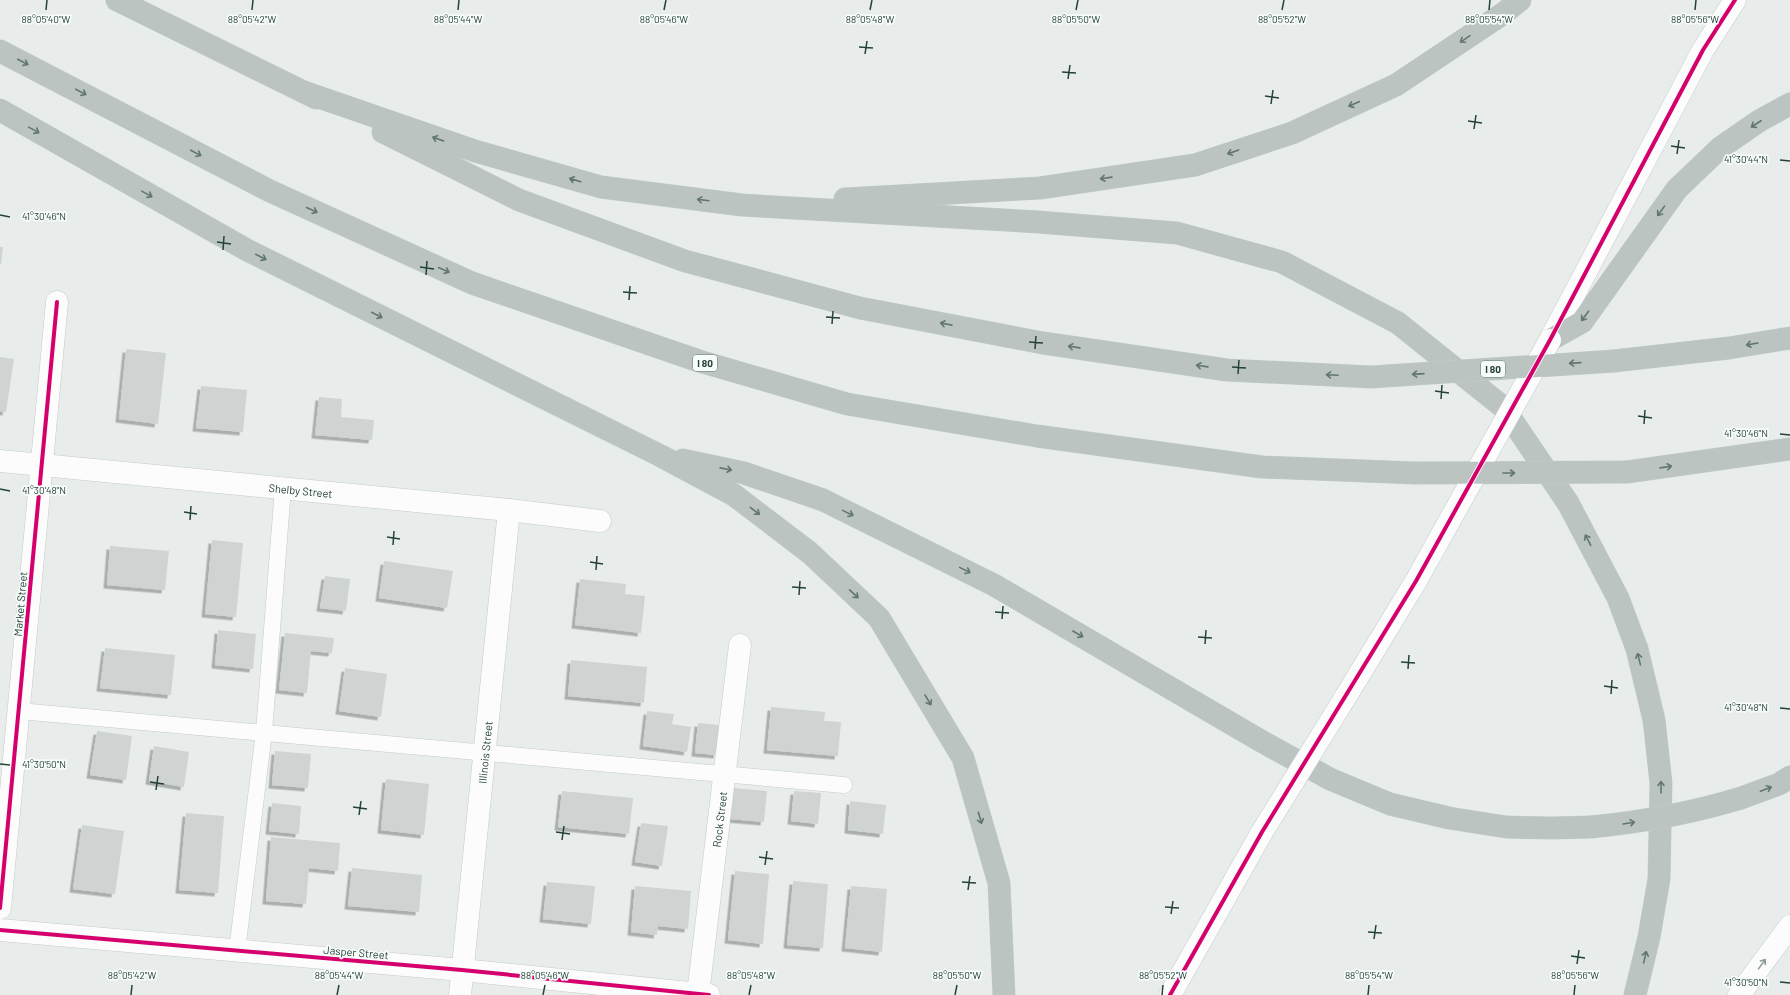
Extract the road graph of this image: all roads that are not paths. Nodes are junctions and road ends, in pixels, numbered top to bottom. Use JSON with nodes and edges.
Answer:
{"nodes":[{"id":1,"x":1520,"y":0,"type":"edge"},
{"id":2,"x":1735,"y":0,"type":"edge"},
{"id":3,"x":120,"y":2,"type":"edge"},
{"id":4,"x":0,"y":51,"type":"edge"},
{"id":5,"x":304,"y":92,"type":"junction"},
{"id":6,"x":1790,"y":104,"type":"edge"},
{"id":7,"x":0,"y":110,"type":"edge"},
{"id":8,"x":742,"y":205,"type":"junction"},
{"id":9,"x":57,"y":302,"type":"dead end"},
{"id":10,"x":1790,"y":338,"type":"edge"},
{"id":11,"x":1550,"y":340,"type":"junction"},
{"id":12,"x":1790,"y":449,"type":"edge"},
{"id":13,"x":661,"y":456,"type":"junction"},
{"id":14,"x":0,"y":461,"type":"edge"},
{"id":15,"x":42,"y":465,"type":"junction"},
{"id":16,"x":283,"y":488,"type":"junction"},
{"id":17,"x":509,"y":510,"type":"junction"},
{"id":18,"x":600,"y":522,"type":"dead end"},
{"id":19,"x":740,"y":645,"type":"dead end"},
{"id":20,"x":18,"y":711,"type":"junction"},
{"id":21,"x":264,"y":732,"type":"junction"},
{"id":22,"x":485,"y":752,"type":"junction"},
{"id":23,"x":724,"y":774,"type":"junction"},
{"id":24,"x":1790,"y":778,"type":"edge"},
{"id":25,"x":844,"y":785,"type":"dead end"},
{"id":26,"x":0,"y":908,"type":"edge"},
{"id":27,"x":1790,"y":926,"type":"edge"},
{"id":28,"x":0,"y":930,"type":"edge"},
{"id":29,"x":237,"y":951,"type":"junction"},
{"id":30,"x":462,"y":970,"type":"junction"},
{"id":31,"x":704,"y":994,"type":"edge"},
{"id":32,"x":460,"y":995,"type":"edge"},
{"id":33,"x":1004,"y":995,"type":"edge"},
{"id":34,"x":1170,"y":995,"type":"edge"},
{"id":35,"x":1635,"y":995,"type":"edge"},
{"id":36,"x":1739,"y":995,"type":"edge"}],
"edges":[{"from":1,"to":8,"type":"highway","one_way":true},
{"from":2,"to":11,"type":"street"},
{"from":3,"to":5,"type":"highway","number":"I 80"},
{"from":4,"to":12,"type":"highway","number":"I 80","one_way":true,"bridge":true},
{"from":8,"to":5,"type":"highway","one_way":true},
{"from":10,"to":5,"type":"highway","number":"I 80","one_way":true,"bridge":true},
{"from":6,"to":11,"type":"highway","one_way":true},
{"from":7,"to":13,"type":"highway","one_way":true},
{"from":35,"to":8,"type":"highway","one_way":true},
{"from":9,"to":15,"type":"street","name":"Market Street"},
{"from":11,"to":34,"type":"street","bridge":true},
{"from":13,"to":24,"type":"highway","one_way":true,"bridge":true},
{"from":13,"to":33,"type":"highway","one_way":true},
{"from":14,"to":15,"type":"street","name":"Shelby Street"},
{"from":15,"to":16,"type":"street","name":"Shelby Street"},
{"from":15,"to":20,"type":"street","name":"Market Street"},
{"from":16,"to":17,"type":"street","name":"Shelby Street"},
{"from":16,"to":21,"type":"lane"},
{"from":17,"to":18,"type":"street","name":"Shelby Street"},
{"from":17,"to":22,"type":"street","name":"Illinois Street"},
{"from":19,"to":23,"type":"street","name":"Rock Street"},
{"from":20,"to":21,"type":"lane"},
{"from":20,"to":26,"type":"street","name":"Market Street"},
{"from":21,"to":22,"type":"lane"},
{"from":21,"to":29,"type":"lane"},
{"from":22,"to":23,"type":"lane"},
{"from":22,"to":30,"type":"street","name":"Illinois Street"},
{"from":23,"to":25,"type":"lane"},
{"from":23,"to":31,"type":"street","name":"Rock Street"},
{"from":36,"to":27,"type":"street","one_way":true},
{"from":28,"to":29,"type":"street","name":"Jasper Street"},
{"from":29,"to":30,"type":"street","name":"Jasper Street"},
{"from":30,"to":31,"type":"street","name":"Jasper Street"},
{"from":30,"to":32,"type":"street","name":"Illinois Street"}]}
